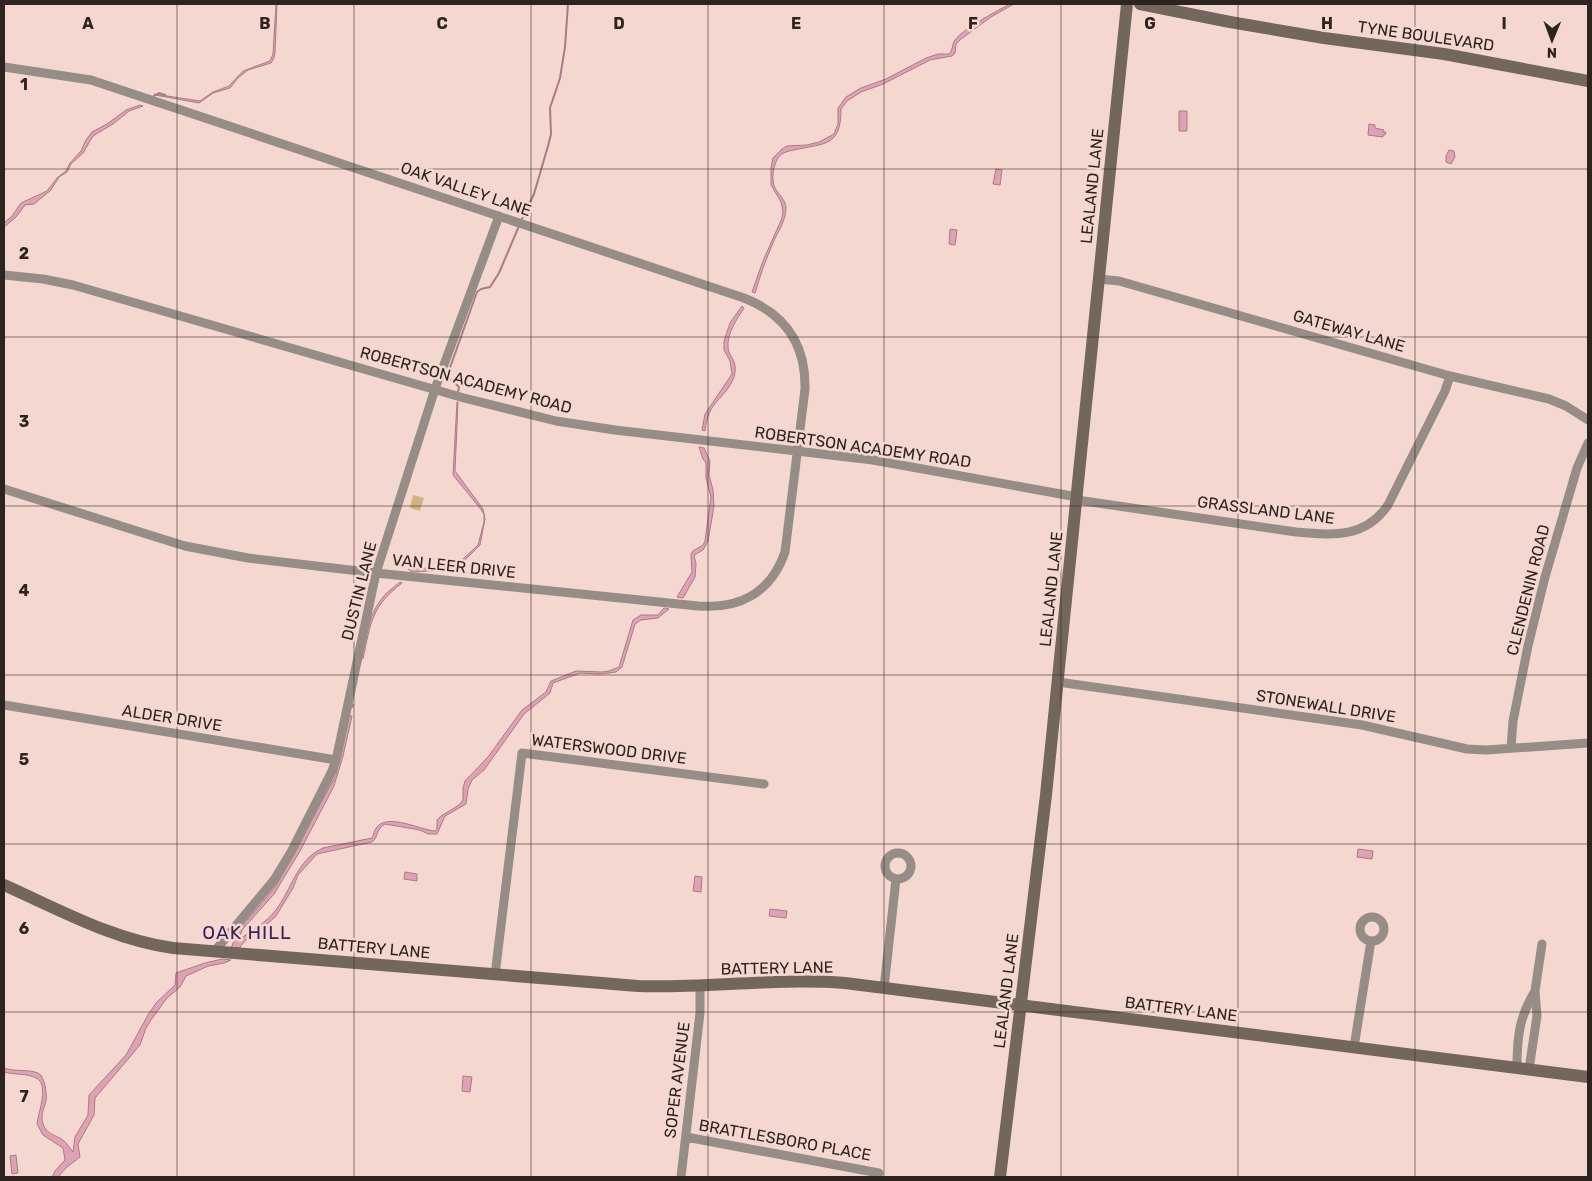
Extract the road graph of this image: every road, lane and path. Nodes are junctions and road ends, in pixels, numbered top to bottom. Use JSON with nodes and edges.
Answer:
{"nodes":[{"id":1,"x":1127,"y":4,"type":"edge"},
{"id":2,"x":1140,"y":4,"type":"edge"},
{"id":3,"x":4,"y":67,"type":"edge"},
{"id":4,"x":1588,"y":81,"type":"edge"},
{"id":5,"x":499,"y":216,"type":"junction"},
{"id":6,"x":4,"y":276,"type":"edge"},
{"id":7,"x":1099,"y":278,"type":"junction"},
{"id":8,"x":1450,"y":376,"type":"junction"},
{"id":9,"x":435,"y":388,"type":"junction"},
{"id":10,"x":1588,"y":420,"type":"edge"},
{"id":11,"x":1588,"y":444,"type":"edge"},
{"id":12,"x":798,"y":451,"type":"junction"},
{"id":13,"x":4,"y":489,"type":"edge"},
{"id":14,"x":1077,"y":499,"type":"junction"},
{"id":15,"x":376,"y":574,"type":"junction"},
{"id":16,"x":1058,"y":682,"type":"junction"},
{"id":17,"x":4,"y":705,"type":"edge"},
{"id":18,"x":1588,"y":743,"type":"edge"},
{"id":19,"x":1511,"y":748,"type":"junction"},
{"id":20,"x":336,"y":760,"type":"junction"},
{"id":21,"x":764,"y":784,"type":"dead end"},
{"id":22,"x":896,"y":879,"type":"dead end"},
{"id":23,"x":4,"y":885,"type":"edge"},
{"id":24,"x":1371,"y":941,"type":"dead end"},
{"id":25,"x":1542,"y":944,"type":"dead end"},
{"id":26,"x":214,"y":952,"type":"junction"},
{"id":27,"x":495,"y":975,"type":"junction"},
{"id":28,"x":700,"y":987,"type":"junction"},
{"id":29,"x":884,"y":988,"type":"junction"},
{"id":30,"x":1535,"y":991,"type":"junction"},
{"id":31,"x":1021,"y":1005,"type":"junction"},
{"id":32,"x":1354,"y":1047,"type":"junction"},
{"id":33,"x":1523,"y":1069,"type":"junction"},
{"id":34,"x":1588,"y":1077,"type":"edge"},
{"id":35,"x":686,"y":1137,"type":"junction"},
{"id":36,"x":879,"y":1171,"type":"edge"},
{"id":37,"x":681,"y":1177,"type":"edge"},
{"id":38,"x":1000,"y":1177,"type":"edge"}],
"edges":[{"from":1,"to":7,"type":"street","name":"LEALAND LANE"},
{"from":2,"to":4,"type":"street","name":"TYNE BOULEVARD"},
{"from":3,"to":5,"type":"street","name":"OAK VALLEY LANE"},
{"from":5,"to":9,"type":"street","name":"DUSTIN LANE"},
{"from":5,"to":12,"type":"street","name":"OAK VALLEY LANE"},
{"from":6,"to":9,"type":"street","name":"ROBERTSON ACADEMY ROAD"},
{"from":7,"to":8,"type":"street","name":"GATEWAY LANE"},
{"from":7,"to":14,"type":"street","name":"LEALAND LANE"},
{"from":8,"to":10,"type":"street","name":"GATEWAY LANE"},
{"from":8,"to":14,"type":"street","name":"GRASSLAND LANE"},
{"from":9,"to":12,"type":"street","name":"ROBERTSON ACADEMY ROAD"},
{"from":9,"to":15,"type":"street","name":"DUSTIN LANE"},
{"from":11,"to":19,"type":"street","name":"CLENDENIN ROAD"},
{"from":12,"to":14,"type":"street","name":"ROBERTSON ACADEMY ROAD"},
{"from":12,"to":15,"type":"street","name":"VAN LEER DRIVE"},
{"from":13,"to":15,"type":"street","name":"VAN LEER DRIVE"},
{"from":14,"to":16,"type":"street","name":"LEALAND LANE"},
{"from":15,"to":20,"type":"street","name":"DUSTIN LANE"},
{"from":16,"to":19,"type":"street","name":"STONEWALL DRIVE"},
{"from":16,"to":31,"type":"street","name":"LEALAND LANE"},
{"from":17,"to":20,"type":"street","name":"ALDER DRIVE"},
{"from":18,"to":19,"type":"street","name":"STONEWALL DRIVE"},
{"from":20,"to":26,"type":"street","name":"DUSTIN LANE"},
{"from":21,"to":27,"type":"street","name":"WATERSWOOD DRIVE"},
{"from":22,"to":29,"type":"street"},
{"from":23,"to":26,"type":"street","name":"BATTERY LANE"},
{"from":24,"to":32,"type":"street"},
{"from":25,"to":30,"type":"street"},
{"from":26,"to":27,"type":"street","name":"BATTERY LANE"},
{"from":27,"to":28,"type":"street","name":"BATTERY LANE"},
{"from":28,"to":29,"type":"street","name":"BATTERY LANE"},
{"from":28,"to":35,"type":"street","name":"SOPER AVENUE"},
{"from":29,"to":31,"type":"street","name":"BATTERY LANE"},
{"from":30,"to":33,"type":"street"},
{"from":30,"to":33,"type":"street"},
{"from":31,"to":32,"type":"street","name":"BATTERY LANE"},
{"from":31,"to":38,"type":"street","name":"LEALAND LANE"},
{"from":32,"to":33,"type":"street","name":"BATTERY LANE"},
{"from":33,"to":34,"type":"street","name":"BATTERY LANE"},
{"from":35,"to":36,"type":"street","name":"BRATTLESBORO PLACE"},
{"from":35,"to":37,"type":"street","name":"SOPER AVENUE"}]}
